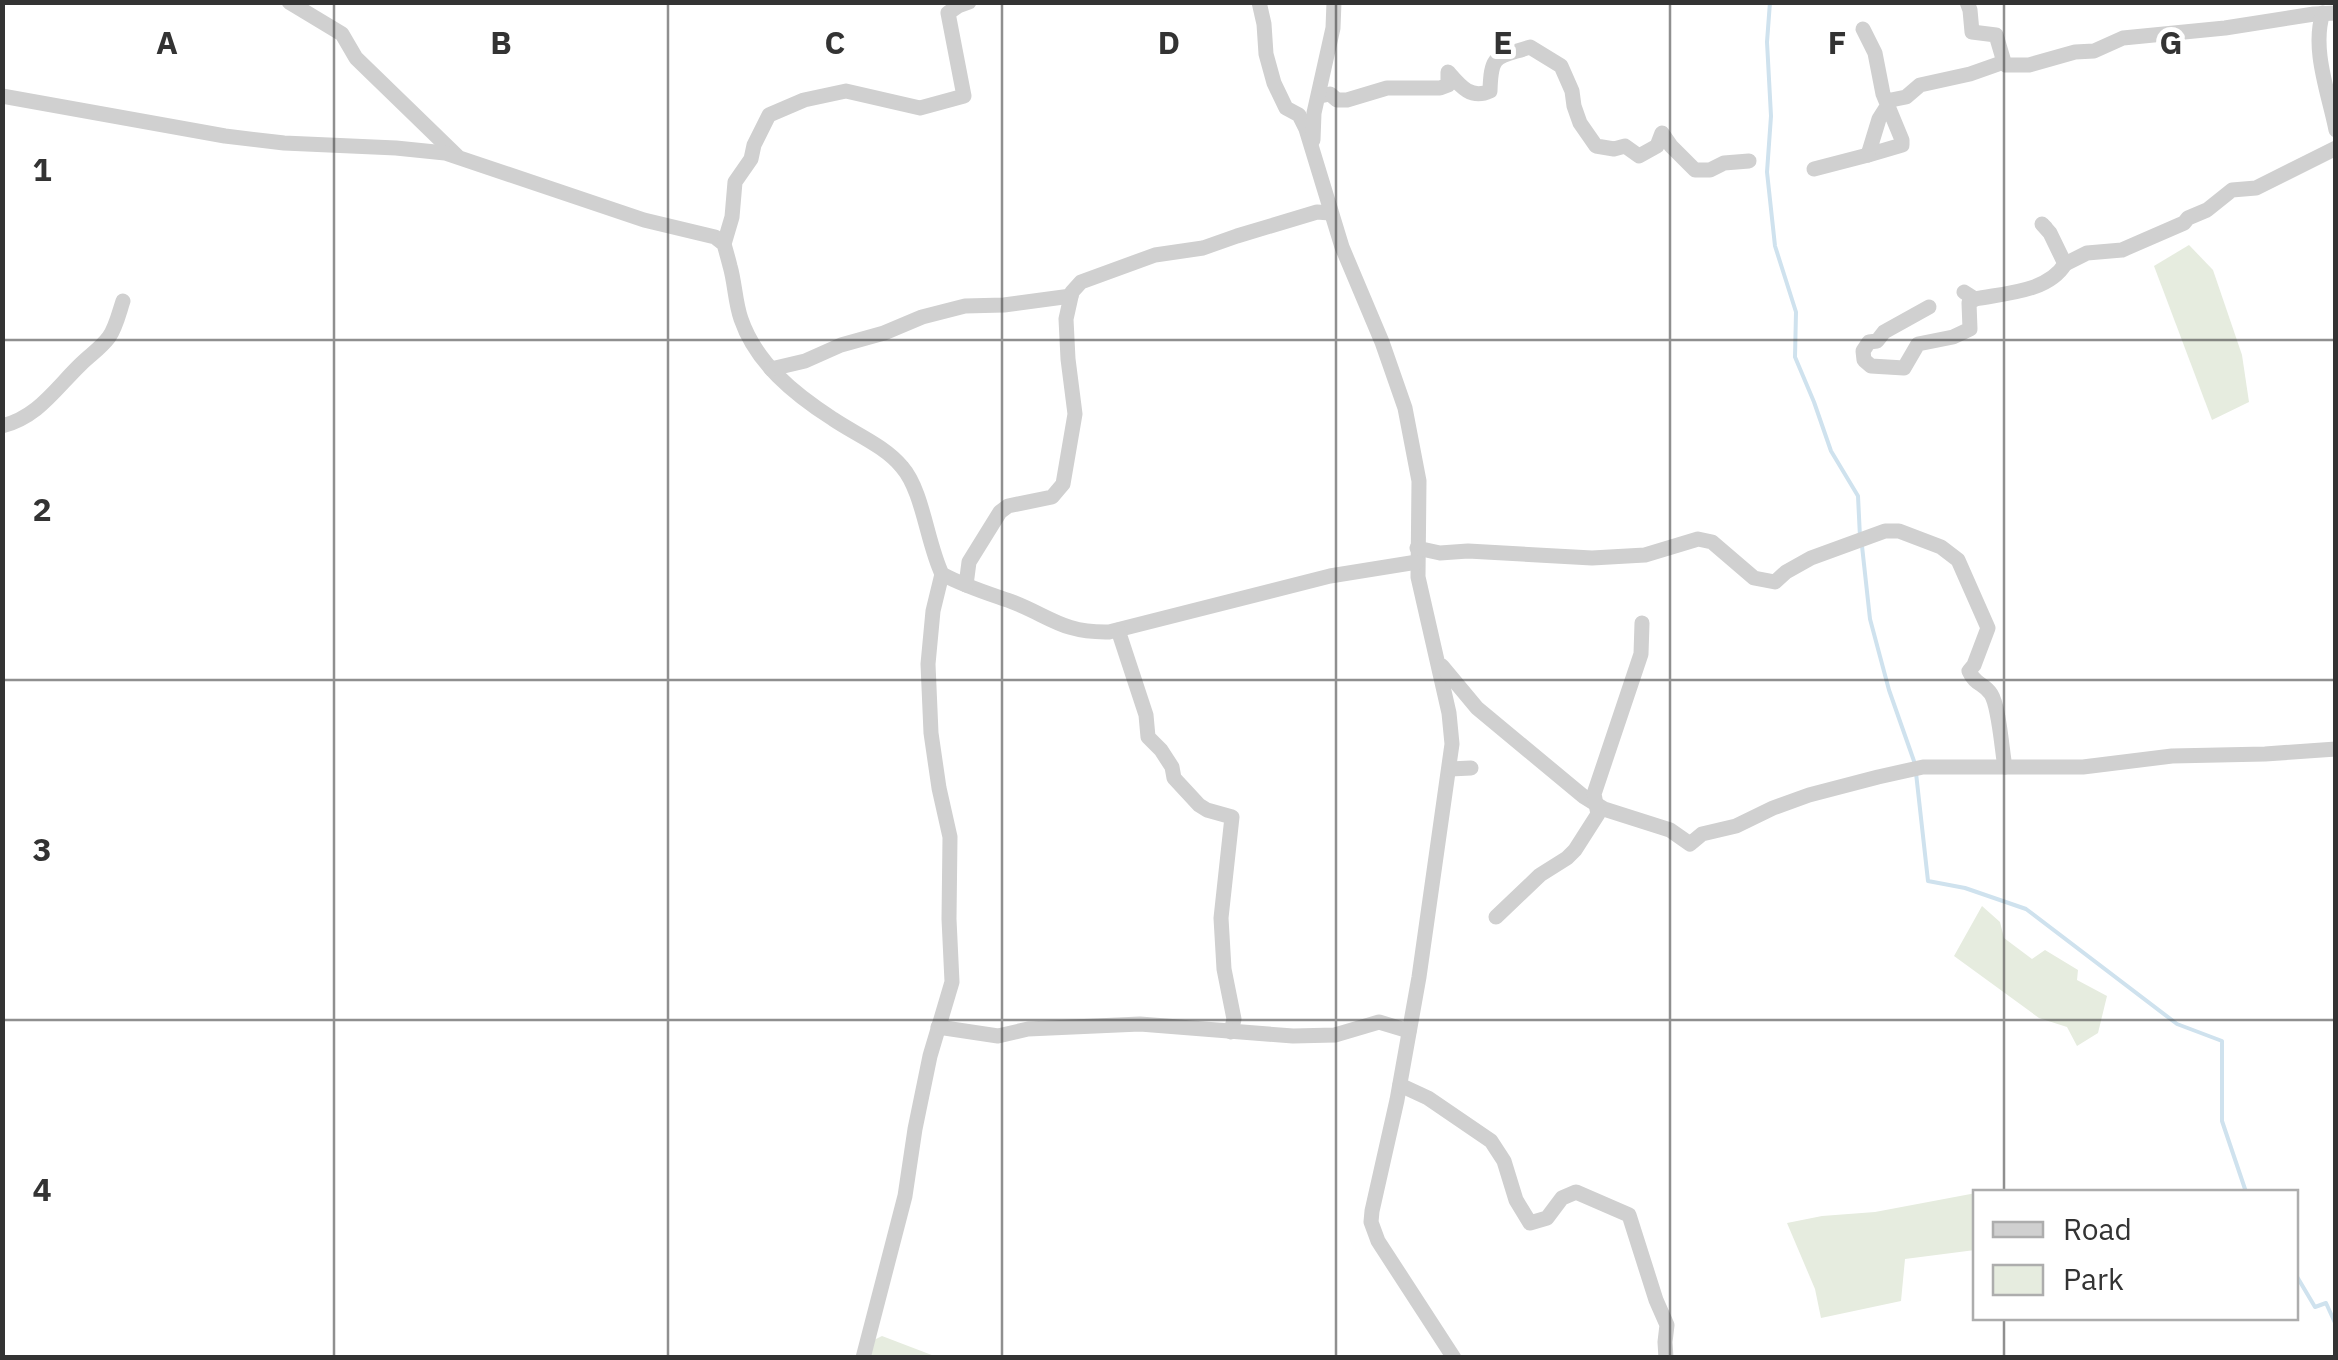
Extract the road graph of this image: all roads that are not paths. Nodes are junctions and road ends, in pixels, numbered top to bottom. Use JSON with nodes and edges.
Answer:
{"nodes":[{"id":1,"x":289,"y":2,"type":"edge"},
{"id":2,"x":970,"y":2,"type":"edge"},
{"id":3,"x":1259,"y":2,"type":"edge"},
{"id":4,"x":1334,"y":2,"type":"edge"},
{"id":5,"x":1967,"y":2,"type":"edge"},
{"id":6,"x":2329,"y":13,"type":"edge"},
{"id":7,"x":1863,"y":30,"type":"dead end"},
{"id":8,"x":2004,"y":62,"type":"junction"},
{"id":9,"x":2,"y":96,"type":"edge"},
{"id":10,"x":1320,"y":96,"type":"junction"},
{"id":11,"x":1888,"y":105,"type":"junction"},
{"id":12,"x":2336,"y":130,"type":"edge"},
{"id":13,"x":1312,"y":144,"type":"junction"},
{"id":14,"x":2336,"y":148,"type":"edge"},
{"id":15,"x":1868,"y":155,"type":"junction"},
{"id":16,"x":460,"y":158,"type":"junction"},
{"id":17,"x":1748,"y":161,"type":"dead end"},
{"id":18,"x":1814,"y":169,"type":"dead end"},
{"id":19,"x":1330,"y":212,"type":"junction"},
{"id":20,"x":2046,"y":228,"type":"dead end"},
{"id":21,"x":724,"y":244,"type":"junction"},
{"id":22,"x":2065,"y":264,"type":"junction"},
{"id":23,"x":1071,"y":296,"type":"junction"},
{"id":24,"x":123,"y":301,"type":"dead end"},
{"id":25,"x":1929,"y":307,"type":"dead end"},
{"id":26,"x":772,"y":370,"type":"junction"},
{"id":27,"x":2,"y":426,"type":"edge"},
{"id":28,"x":1417,"y":555,"type":"junction"},
{"id":29,"x":942,"y":574,"type":"junction"},
{"id":30,"x":966,"y":585,"type":"junction"},
{"id":31,"x":1642,"y":622,"type":"dead end"},
{"id":32,"x":1118,"y":630,"type":"junction"},
{"id":33,"x":1437,"y":659,"type":"junction"},
{"id":34,"x":2336,"y":749,"type":"edge"},
{"id":35,"x":2006,"y":767,"type":"junction"},
{"id":36,"x":1471,"y":768,"type":"dead end"},
{"id":37,"x":1450,"y":769,"type":"junction"},
{"id":38,"x":1597,"y":806,"type":"junction"},
{"id":39,"x":1496,"y":917,"type":"dead end"},
{"id":40,"x":938,"y":1027,"type":"junction"},
{"id":41,"x":1409,"y":1031,"type":"junction"},
{"id":42,"x":1231,"y":1032,"type":"junction"},
{"id":43,"x":1400,"y":1086,"type":"junction"},
{"id":44,"x":862,"y":1358,"type":"edge"},
{"id":45,"x":1454,"y":1358,"type":"edge"},
{"id":46,"x":1666,"y":1358,"type":"edge"}],
"edges":[{"from":1,"to":16,"type":"street"},
{"from":2,"to":21,"type":"street"},
{"from":3,"to":13,"type":"street"},
{"from":4,"to":10,"type":"street"},
{"from":5,"to":8,"type":"street"},
{"from":6,"to":8,"type":"street"},
{"from":6,"to":12,"type":"street"},
{"from":7,"to":11,"type":"street"},
{"from":8,"to":11,"type":"street"},
{"from":9,"to":16,"type":"street"},
{"from":10,"to":13,"type":"street"},
{"from":10,"to":17,"type":"street"},
{"from":11,"to":15,"type":"street"},
{"from":11,"to":15,"type":"street"},
{"from":13,"to":19,"type":"street"},
{"from":14,"to":22,"type":"street"},
{"from":15,"to":18,"type":"street"},
{"from":16,"to":21,"type":"street"},
{"from":19,"to":23,"type":"street"},
{"from":19,"to":28,"type":"street"},
{"from":20,"to":22,"type":"street"},
{"from":21,"to":26,"type":"street"},
{"from":22,"to":25,"type":"street"},
{"from":23,"to":26,"type":"street"},
{"from":23,"to":30,"type":"street"},
{"from":24,"to":27,"type":"street"},
{"from":26,"to":29,"type":"street"},
{"from":28,"to":32,"type":"street"},
{"from":28,"to":33,"type":"street"},
{"from":28,"to":35,"type":"street"},
{"from":29,"to":30,"type":"street"},
{"from":29,"to":40,"type":"street"},
{"from":30,"to":32,"type":"street"},
{"from":31,"to":38,"type":"street"},
{"from":32,"to":42,"type":"street"},
{"from":33,"to":37,"type":"street"},
{"from":33,"to":38,"type":"street"},
{"from":34,"to":35,"type":"street"},
{"from":35,"to":38,"type":"street"},
{"from":36,"to":37,"type":"street"},
{"from":37,"to":41,"type":"street"},
{"from":38,"to":39,"type":"street"},
{"from":40,"to":42,"type":"street"},
{"from":40,"to":44,"type":"street"},
{"from":41,"to":42,"type":"street"},
{"from":41,"to":43,"type":"street"},
{"from":43,"to":45,"type":"street"},
{"from":43,"to":46,"type":"street"}]}
